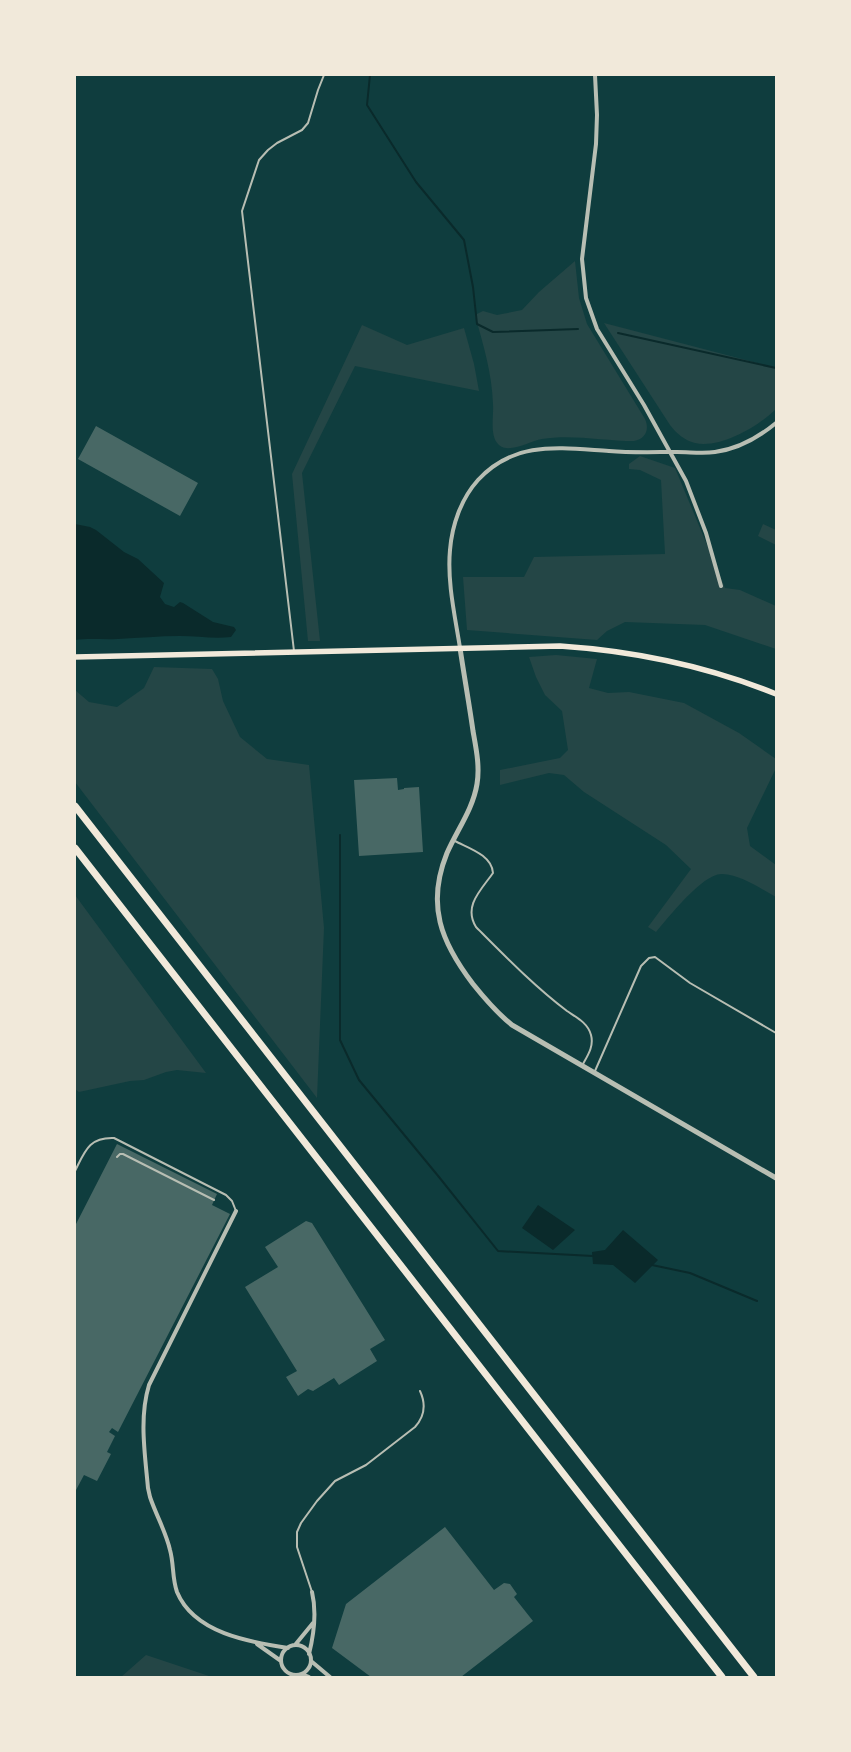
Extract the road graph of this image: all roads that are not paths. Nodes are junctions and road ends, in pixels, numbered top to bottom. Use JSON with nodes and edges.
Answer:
{"nodes":[{"id":1,"x":324,"y":75,"type":"edge"},
{"id":2,"x":594,"y":75,"type":"edge"},
{"id":3,"x":776,"y":422,"type":"edge"},
{"id":4,"x":671,"y":452,"type":"junction"},
{"id":5,"x":721,"y":586,"type":"dead end"},
{"id":6,"x":460,"y":648,"type":"junction"},
{"id":7,"x":294,"y":652,"type":"junction"},
{"id":8,"x":75,"y":656,"type":"edge"},
{"id":9,"x":776,"y":694,"type":"edge"},
{"id":10,"x":75,"y":806,"type":"edge"},
{"id":11,"x":453,"y":840,"type":"junction"},
{"id":12,"x":75,"y":848,"type":"edge"},
{"id":13,"x":776,"y":1033,"type":"edge"},
{"id":14,"x":582,"y":1067,"type":"junction"},
{"id":15,"x":594,"y":1073,"type":"junction"},
{"id":16,"x":117,"y":1157,"type":"dead end"},
{"id":17,"x":75,"y":1171,"type":"edge"},
{"id":18,"x":776,"y":1178,"type":"edge"},
{"id":19,"x":214,"y":1200,"type":"dead end"},
{"id":20,"x":236,"y":1211,"type":"joint"},
{"id":21,"x":420,"y":1391,"type":"dead end"},
{"id":22,"x":312,"y":1592,"type":"joint"},
{"id":23,"x":313,"y":1623,"type":"junction"},
{"id":24,"x":255,"y":1643,"type":"junction"},
{"id":25,"x":295,"y":1645,"type":"junction"},
{"id":26,"x":288,"y":1648,"type":"junction"},
{"id":27,"x":310,"y":1654,"type":"junction"},
{"id":28,"x":281,"y":1661,"type":"junction"},
{"id":29,"x":311,"y":1661,"type":"junction"},
{"id":30,"x":302,"y":1674,"type":"junction"},
{"id":31,"x":309,"y":1677,"type":"edge"},
{"id":32,"x":330,"y":1677,"type":"edge"},
{"id":33,"x":722,"y":1677,"type":"edge"},
{"id":34,"x":754,"y":1677,"type":"edge"}],
"edges":[{"from":1,"to":7,"type":"lane"},
{"from":2,"to":4,"type":"street"},
{"from":3,"to":4,"type":"street"},
{"from":4,"to":5,"type":"street"},
{"from":4,"to":6,"type":"street"},
{"from":6,"to":7,"type":"main road"},
{"from":6,"to":9,"type":"main road"},
{"from":6,"to":11,"type":"street"},
{"from":7,"to":8,"type":"main road"},
{"from":10,"to":34,"type":"highway"},
{"from":11,"to":14,"type":"street"},
{"from":11,"to":14,"type":"lane"},
{"from":12,"to":33,"type":"highway"},
{"from":13,"to":15,"type":"lane"},
{"from":14,"to":15,"type":"street"},
{"from":15,"to":18,"type":"street"},
{"from":16,"to":19,"type":"lane"},
{"from":17,"to":20,"type":"lane"},
{"from":20,"to":24,"type":"street"},
{"from":21,"to":22,"type":"lane"},
{"from":22,"to":23,"type":"street"},
{"from":23,"to":25,"type":"street"},
{"from":23,"to":27,"type":"street"},
{"from":24,"to":26,"type":"street"},
{"from":24,"to":28,"type":"street"},
{"from":25,"to":26,"type":"street"},
{"from":25,"to":27,"type":"street"},
{"from":26,"to":28,"type":"street"},
{"from":27,"to":29,"type":"street"},
{"from":28,"to":30,"type":"street"},
{"from":29,"to":30,"type":"street"},
{"from":29,"to":32,"type":"street"},
{"from":30,"to":31,"type":"street"}]}
